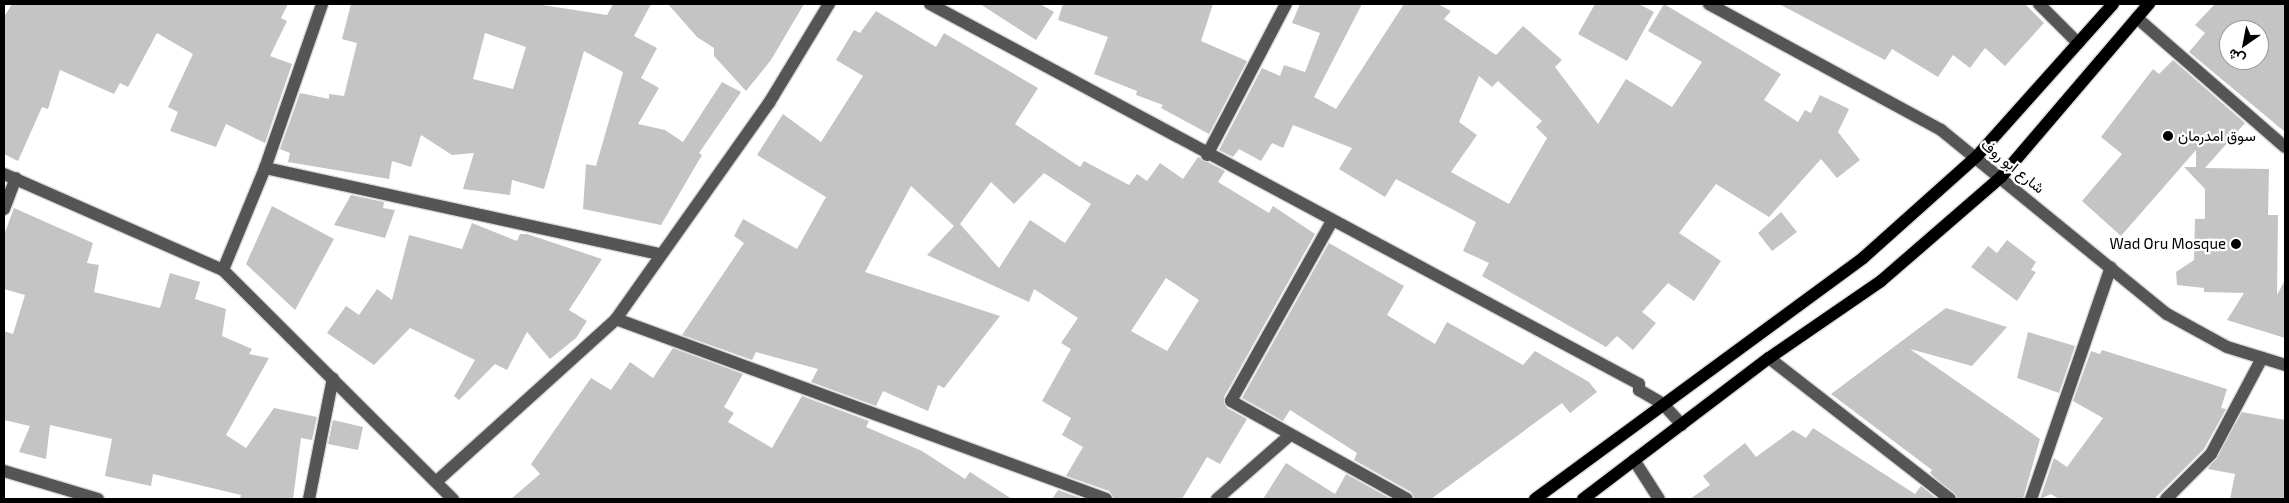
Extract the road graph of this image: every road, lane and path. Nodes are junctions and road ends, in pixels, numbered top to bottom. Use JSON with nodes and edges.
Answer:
{"nodes":[{"id":1,"x":322,"y":4,"type":"edge"},
{"id":2,"x":829,"y":4,"type":"edge"},
{"id":3,"x":930,"y":4,"type":"edge"},
{"id":4,"x":1286,"y":4,"type":"edge"},
{"id":5,"x":1709,"y":4,"type":"edge"},
{"id":6,"x":2039,"y":4,"type":"edge"},
{"id":7,"x":2113,"y":4,"type":"edge"},
{"id":8,"x":2149,"y":4,"type":"edge"},
{"id":9,"x":2137,"y":18,"type":"junction"},
{"id":10,"x":2078,"y":43,"type":"junction"},
{"id":11,"x":2285,"y":147,"type":"edge"},
{"id":12,"x":1207,"y":155,"type":"junction"},
{"id":13,"x":1976,"y":156,"type":"junction"},
{"id":14,"x":265,"y":168,"type":"junction"},
{"id":15,"x":4,"y":174,"type":"edge"},
{"id":16,"x":2001,"y":177,"type":"junction"},
{"id":17,"x":16,"y":178,"type":"junction"},
{"id":18,"x":4,"y":209,"type":"edge"},
{"id":19,"x":1332,"y":221,"type":"junction"},
{"id":20,"x":661,"y":254,"type":"junction"},
{"id":21,"x":2111,"y":267,"type":"junction"},
{"id":22,"x":223,"y":270,"type":"junction"},
{"id":23,"x":616,"y":319,"type":"junction"},
{"id":24,"x":1768,"y":358,"type":"junction"},
{"id":25,"x":2262,"y":358,"type":"junction"},
{"id":26,"x":2285,"y":365,"type":"edge"},
{"id":27,"x":334,"y":378,"type":"junction"},
{"id":28,"x":1663,"y":404,"type":"junction"},
{"id":29,"x":1682,"y":425,"type":"junction"},
{"id":30,"x":1289,"y":436,"type":"junction"},
{"id":31,"x":1634,"y":460,"type":"junction"},
{"id":32,"x":4,"y":471,"type":"edge"},
{"id":33,"x":436,"y":481,"type":"junction"},
{"id":34,"x":98,"y":499,"type":"edge"},
{"id":35,"x":309,"y":499,"type":"edge"},
{"id":36,"x":453,"y":499,"type":"edge"},
{"id":37,"x":1106,"y":499,"type":"edge"},
{"id":38,"x":1217,"y":499,"type":"edge"},
{"id":39,"x":1406,"y":499,"type":"edge"},
{"id":40,"x":1536,"y":499,"type":"edge"},
{"id":41,"x":1583,"y":499,"type":"edge"},
{"id":42,"x":1659,"y":499,"type":"edge"},
{"id":43,"x":1950,"y":499,"type":"edge"},
{"id":44,"x":2031,"y":499,"type":"edge"},
{"id":45,"x":2166,"y":499,"type":"edge"}],
"edges":[{"from":1,"to":14,"type":"street"},
{"from":2,"to":20,"type":"street"},
{"from":3,"to":12,"type":"street"},
{"from":4,"to":12,"type":"street"},
{"from":5,"to":13,"type":"street","name":"شارع ابو روف"},
{"from":6,"to":10,"type":"street"},
{"from":7,"to":10,"type":"main road"},
{"from":8,"to":9,"type":"main road"},
{"from":9,"to":11,"type":"street"},
{"from":9,"to":16,"type":"main road"},
{"from":10,"to":13,"type":"main road"},
{"from":12,"to":19,"type":"street"},
{"from":13,"to":16,"type":"street","name":"شارع ابو روف"},
{"from":13,"to":28,"type":"main road"},
{"from":14,"to":20,"type":"street"},
{"from":14,"to":22,"type":"street"},
{"from":15,"to":17,"type":"street"},
{"from":16,"to":21,"type":"street","name":"شارع ابو روف"},
{"from":16,"to":24,"type":"main road"},
{"from":17,"to":18,"type":"street"},
{"from":17,"to":22,"type":"street"},
{"from":19,"to":28,"type":"street"},
{"from":19,"to":30,"type":"street"},
{"from":20,"to":23,"type":"street"},
{"from":21,"to":25,"type":"street","name":"شارع ابو روف"},
{"from":21,"to":44,"type":"street"},
{"from":22,"to":27,"type":"street"},
{"from":23,"to":33,"type":"street"},
{"from":23,"to":37,"type":"street"},
{"from":24,"to":29,"type":"main road"},
{"from":24,"to":43,"type":"street"},
{"from":25,"to":26,"type":"street","name":"شارع ابو روف"},
{"from":25,"to":45,"type":"street"},
{"from":27,"to":33,"type":"street"},
{"from":27,"to":35,"type":"street"},
{"from":28,"to":29,"type":"street"},
{"from":28,"to":40,"type":"main road"},
{"from":29,"to":31,"type":"main road"},
{"from":30,"to":38,"type":"street"},
{"from":30,"to":39,"type":"street"},
{"from":31,"to":41,"type":"main road"},
{"from":31,"to":42,"type":"street"},
{"from":32,"to":34,"type":"street"},
{"from":33,"to":36,"type":"street"}]}
